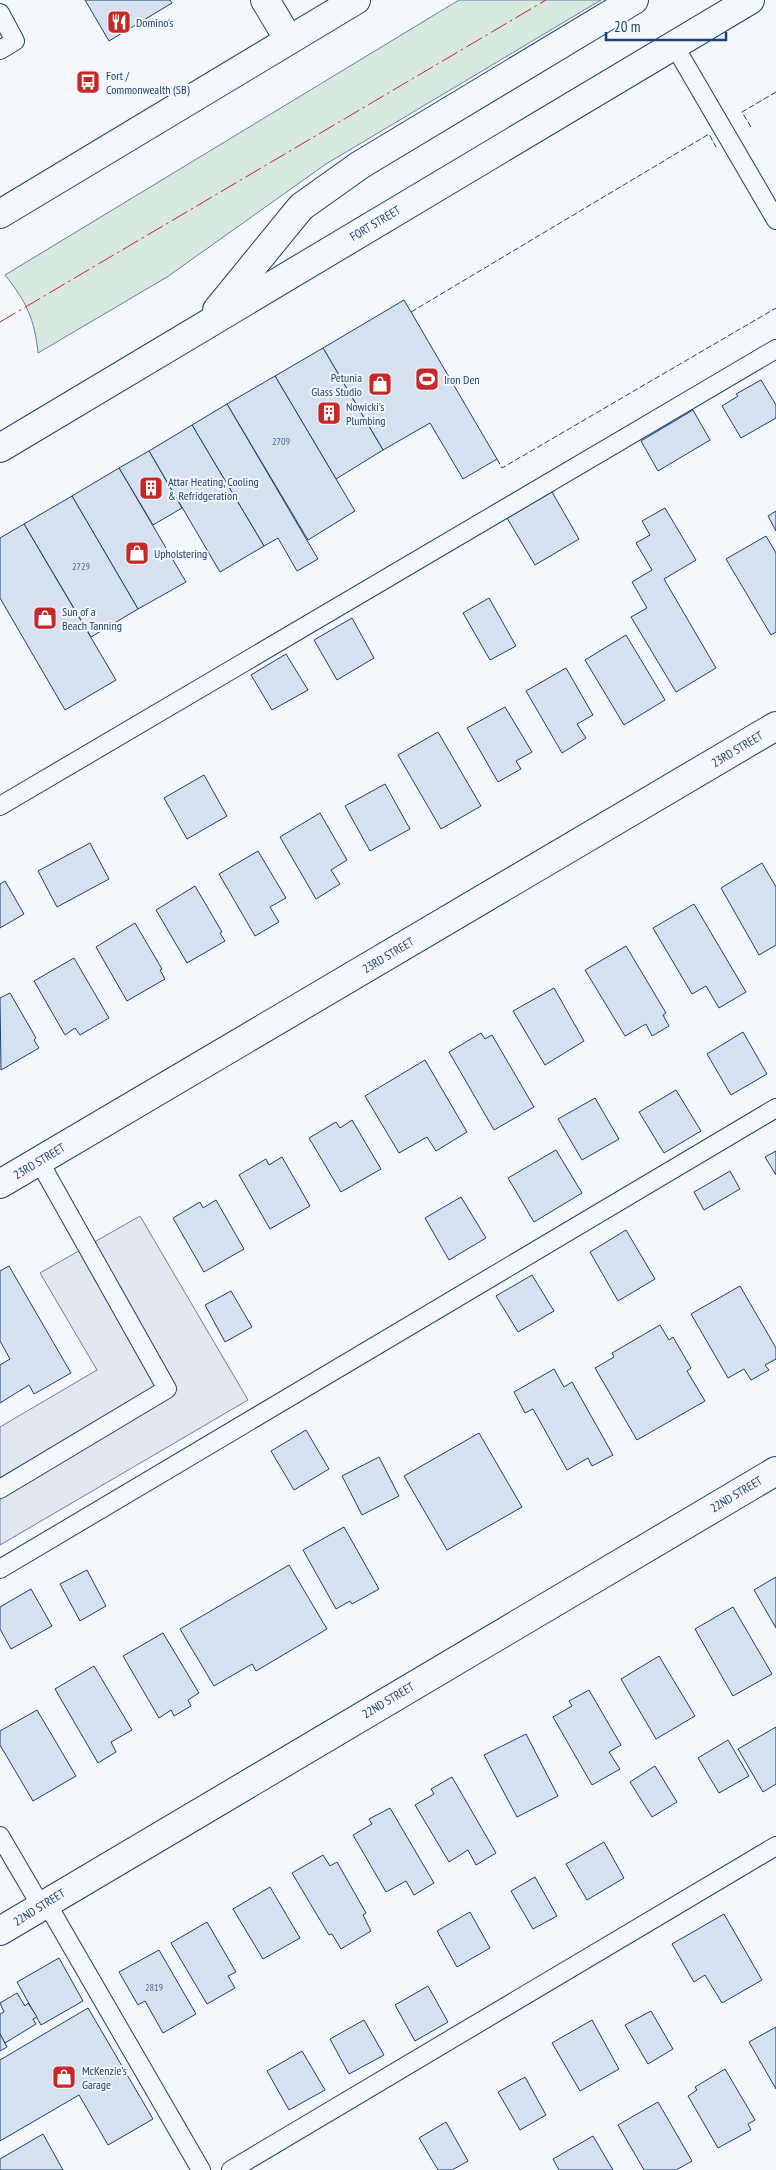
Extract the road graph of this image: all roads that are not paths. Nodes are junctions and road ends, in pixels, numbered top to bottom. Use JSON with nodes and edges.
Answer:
{"nodes":[{"id":1,"x":265,"y":0,"type":"edge"},
{"id":2,"x":356,"y":0,"type":"edge"},
{"id":3,"x":634,"y":0,"type":"edge"},
{"id":4,"x":750,"y":0,"type":"edge"},
{"id":5,"x":0,"y":13,"type":"edge"},
{"id":6,"x":289,"y":40,"type":"junction"},
{"id":7,"x":674,"y":45,"type":"junction"},
{"id":8,"x":0,"y":50,"type":"edge"},
{"id":9,"x":0,"y":214,"type":"edge"},
{"id":10,"x":776,"y":220,"type":"edge"},
{"id":11,"x":205,"y":324,"type":"junction"},
{"id":12,"x":776,"y":349,"type":"edge"},
{"id":13,"x":0,"y":448,"type":"edge"},
{"id":14,"x":776,"y":726,"type":"edge"},
{"id":15,"x":0,"y":806,"type":"edge"},
{"id":16,"x":776,"y":1108,"type":"edge"},
{"id":17,"x":39,"y":1161,"type":"junction"},
{"id":18,"x":0,"y":1184,"type":"edge"},
{"id":19,"x":776,"y":1471,"type":"edge"},
{"id":20,"x":0,"y":1489,"type":"edge"},
{"id":21,"x":0,"y":1569,"type":"edge"},
{"id":22,"x":0,"y":1836,"type":"edge"},
{"id":23,"x":776,"y":1846,"type":"edge"},
{"id":24,"x":43,"y":1904,"type":"junction"},
{"id":25,"x":0,"y":1931,"type":"edge"},
{"id":26,"x":200,"y":2170,"type":"edge"},
{"id":27,"x":231,"y":2170,"type":"edge"}],
"edges":[{"from":1,"to":6,"type":"street"},
{"from":2,"to":6,"type":"street"},
{"from":3,"to":11,"type":"street"},
{"from":4,"to":7,"type":"street","name":"FORT STREET"},
{"from":5,"to":8,"type":"lane"},
{"from":6,"to":9,"type":"street"},
{"from":7,"to":10,"type":"lane"},
{"from":7,"to":11,"type":"street","name":"FORT STREET"},
{"from":11,"to":13,"type":"street","name":"FORT STREET"},
{"from":12,"to":15,"type":"lane"},
{"from":14,"to":17,"type":"street","name":"23RD STREET"},
{"from":16,"to":21,"type":"lane"},
{"from":17,"to":18,"type":"street","name":"23RD STREET"},
{"from":17,"to":20,"type":"lane"},
{"from":19,"to":24,"type":"street","name":"22ND STREET"},
{"from":22,"to":24,"type":"lane"},
{"from":23,"to":27,"type":"lane"},
{"from":24,"to":25,"type":"street","name":"22ND STREET"},
{"from":24,"to":26,"type":"lane"}]}
